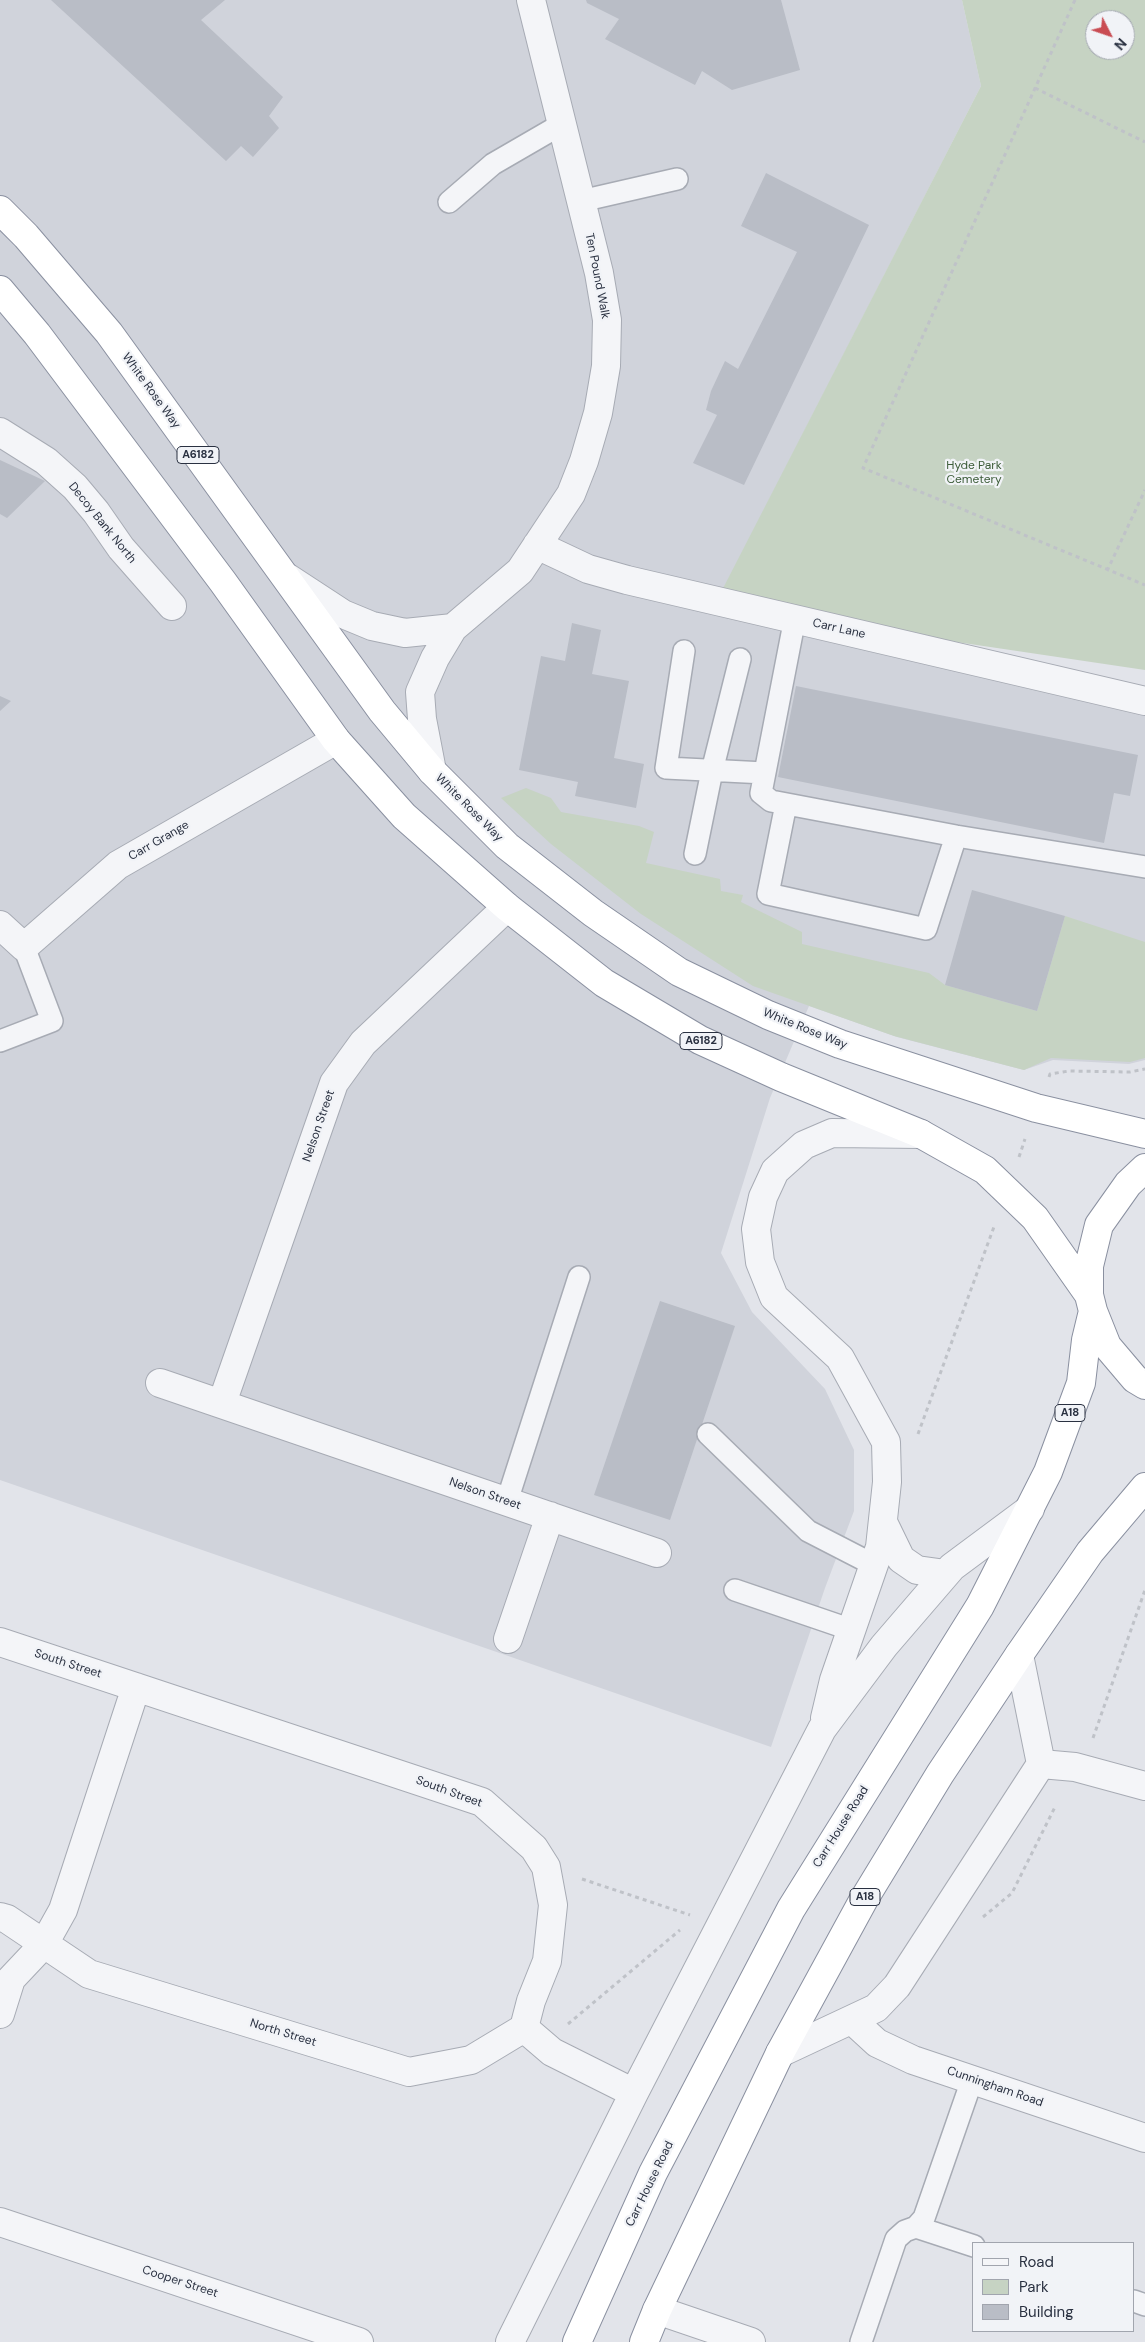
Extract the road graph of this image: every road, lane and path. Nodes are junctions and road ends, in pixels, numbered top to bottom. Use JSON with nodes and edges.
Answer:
{"nodes":[{"id":1,"x":531,"y":0,"type":"edge"},
{"id":2,"x":1075,"y":0,"type":"edge"},
{"id":3,"x":1035,"y":88,"type":"junction"},
{"id":4,"x":562,"y":124,"type":"junction"},
{"id":5,"x":1145,"y":142,"type":"edge"},
{"id":6,"x":677,"y":179,"type":"dead end"},
{"id":7,"x":581,"y":201,"type":"junction"},
{"id":8,"x":449,"y":202,"type":"dead end"},
{"id":9,"x":0,"y":210,"type":"edge"},
{"id":10,"x":0,"y":290,"type":"edge"},
{"id":11,"x":0,"y":432,"type":"edge"},
{"id":12,"x":1145,"y":490,"type":"edge"},
{"id":13,"x":537,"y":545,"type":"junction"},
{"id":14,"x":1108,"y":571,"type":"junction"},
{"id":15,"x":288,"y":578,"type":"junction"},
{"id":16,"x":1145,"y":585,"type":"edge"},
{"id":17,"x":172,"y":606,"type":"dead end"},
{"id":18,"x":795,"y":618,"type":"junction"},
{"id":19,"x":453,"y":628,"type":"junction"},
{"id":20,"x":684,"y":651,"type":"dead end"},
{"id":21,"x":740,"y":659,"type":"dead end"},
{"id":22,"x":1145,"y":701,"type":"edge"},
{"id":23,"x":336,"y":740,"type":"junction"},
{"id":24,"x":432,"y":771,"type":"junction"},
{"id":25,"x":712,"y":771,"type":"junction"},
{"id":26,"x":765,"y":773,"type":"junction"},
{"id":27,"x":786,"y":804,"type":"junction"},
{"id":28,"x":956,"y":836,"type":"junction"},
{"id":29,"x":696,"y":854,"type":"dead end"},
{"id":30,"x":1145,"y":867,"type":"edge"},
{"id":31,"x":507,"y":907,"type":"junction"},
{"id":32,"x":0,"y":925,"type":"edge"},
{"id":33,"x":24,"y":947,"type":"junction"},
{"id":34,"x":0,"y":1041,"type":"edge"},
{"id":35,"x":1145,"y":1069,"type":"edge"},
{"id":36,"x":1036,"y":1108,"type":"junction"},
{"id":37,"x":921,"y":1134,"type":"junction"},
{"id":38,"x":1145,"y":1134,"type":"edge"},
{"id":39,"x":1145,"y":1168,"type":"edge"},
{"id":40,"x":1007,"y":1191,"type":"junction"},
{"id":41,"x":579,"y":1277,"type":"dead end"},
{"id":42,"x":1091,"y":1303,"type":"junction"},
{"id":43,"x":160,"y":1383,"type":"dead end"},
{"id":44,"x":1145,"y":1385,"type":"edge"},
{"id":45,"x":222,"y":1403,"type":"junction"},
{"id":46,"x":708,"y":1434,"type":"dead end"},
{"id":47,"x":915,"y":1443,"type":"dead end"},
{"id":48,"x":1145,"y":1487,"type":"edge"},
{"id":49,"x":507,"y":1501,"type":"junction"},
{"id":50,"x":1030,"y":1509,"type":"junction"},
{"id":51,"x":550,"y":1516,"type":"junction"},
{"id":52,"x":883,"y":1522,"type":"junction"},
{"id":53,"x":657,"y":1553,"type":"dead end"},
{"id":54,"x":874,"y":1565,"type":"junction"},
{"id":55,"x":946,"y":1574,"type":"junction"},
{"id":56,"x":735,"y":1590,"type":"dead end"},
{"id":57,"x":1145,"y":1590,"type":"edge"},
{"id":58,"x":852,"y":1630,"type":"junction"},
{"id":59,"x":508,"y":1639,"type":"dead end"},
{"id":60,"x":0,"y":1642,"type":"edge"},
{"id":61,"x":1019,"y":1655,"type":"junction"},
{"id":62,"x":136,"y":1687,"type":"junction"},
{"id":63,"x":822,"y":1729,"type":"junction"},
{"id":64,"x":1040,"y":1764,"type":"junction"},
{"id":65,"x":1075,"y":1767,"type":"junction"},
{"id":66,"x":1145,"y":1786,"type":"edge"},
{"id":67,"x":546,"y":1867,"type":"junction"},
{"id":68,"x":0,"y":1917,"type":"edge"},
{"id":69,"x":688,"y":1923,"type":"dead end"},
{"id":70,"x":680,"y":1930,"type":"dead end"},
{"id":71,"x":44,"y":1944,"type":"junction"},
{"id":72,"x":0,"y":2014,"type":"edge"},
{"id":73,"x":853,"y":2021,"type":"junction"},
{"id":74,"x":534,"y":2036,"type":"junction"},
{"id":75,"x":780,"y":2053,"type":"junction"},
{"id":76,"x":972,"y":2080,"type":"junction"},
{"id":77,"x":634,"y":2093,"type":"junction"},
{"id":78,"x":1145,"y":2138,"type":"edge"},
{"id":79,"x":0,"y":2222,"type":"edge"},
{"id":80,"x":916,"y":2227,"type":"junction"},
{"id":81,"x":972,"y":2245,"type":"edge"},
{"id":82,"x":656,"y":2310,"type":"junction"},
{"id":83,"x":359,"y":2342,"type":"edge"},
{"id":84,"x":510,"y":2342,"type":"edge"},
{"id":85,"x":577,"y":2342,"type":"edge"},
{"id":86,"x":644,"y":2342,"type":"edge"},
{"id":87,"x":751,"y":2342,"type":"edge"},
{"id":88,"x":861,"y":2342,"type":"edge"}],
"edges":[{"from":1,"to":4,"type":"street","name":"Ten Pound Walk"},
{"from":2,"to":3,"type":"path"},
{"from":3,"to":5,"type":"path"},
{"from":3,"to":14,"type":"path"},
{"from":4,"to":7,"type":"street","name":"Ten Pound Walk"},
{"from":4,"to":8,"type":"lane"},
{"from":6,"to":7,"type":"lane"},
{"from":7,"to":13,"type":"street","name":"Ten Pound Walk"},
{"from":9,"to":15,"type":"highway","name":"White Rose Way","number":"A6182"},
{"from":10,"to":23,"type":"highway","number":"A6182"},
{"from":11,"to":17,"type":"street","name":"Decoy Bank North"},
{"from":12,"to":14,"type":"path"},
{"from":13,"to":18,"type":"street","name":"Carr Lane"},
{"from":13,"to":19,"type":"street","name":"Ten Pound Walk"},
{"from":14,"to":16,"type":"path"},
{"from":15,"to":19,"type":"street"},
{"from":15,"to":24,"type":"highway","name":"White Rose Way","number":"A6182"},
{"from":18,"to":22,"type":"street","name":"Carr Lane"},
{"from":18,"to":26,"type":"lane"},
{"from":19,"to":24,"type":"street","name":"Ten Pound Walk"},
{"from":20,"to":25,"type":"lane"},
{"from":21,"to":25,"type":"lane"},
{"from":23,"to":31,"type":"highway","number":"A6182"},
{"from":23,"to":33,"type":"street","name":"Carr Grange"},
{"from":24,"to":36,"type":"highway","name":"White Rose Way","number":"A6182"},
{"from":25,"to":26,"type":"lane"},
{"from":25,"to":29,"type":"lane"},
{"from":26,"to":27,"type":"lane"},
{"from":27,"to":28,"type":"lane"},
{"from":27,"to":28,"type":"lane"},
{"from":28,"to":30,"type":"lane"},
{"from":31,"to":37,"type":"highway","number":"A6182"},
{"from":31,"to":45,"type":"street","name":"Nelson Street"},
{"from":32,"to":33,"type":"street"},
{"from":33,"to":34,"type":"lane"},
{"from":35,"to":36,"type":"path"},
{"from":36,"to":38,"type":"highway","name":"White Rose Way","number":"A6182"},
{"from":36,"to":40,"type":"path"},
{"from":37,"to":40,"type":"highway","number":"A6182"},
{"from":37,"to":52,"type":"street"},
{"from":39,"to":42,"type":"highway"},
{"from":40,"to":42,"type":"highway","number":"A6182"},
{"from":40,"to":47,"type":"path"},
{"from":41,"to":49,"type":"lane"},
{"from":42,"to":44,"type":"highway"},
{"from":42,"to":50,"type":"highway","name":"Carr House Road","number":"A18"},
{"from":43,"to":45,"type":"street","name":"Nelson Street"},
{"from":45,"to":49,"type":"street","name":"Nelson Street"},
{"from":46,"to":54,"type":"lane"},
{"from":48,"to":61,"type":"highway","number":"A18"},
{"from":49,"to":51,"type":"street","name":"Nelson Street"},
{"from":50,"to":55,"type":"street"},
{"from":50,"to":85,"type":"highway","name":"Carr House Road","number":"A18"},
{"from":51,"to":53,"type":"street","name":"Nelson Street"},
{"from":51,"to":59,"type":"street"},
{"from":52,"to":54,"type":"street"},
{"from":52,"to":55,"type":"street"},
{"from":54,"to":58,"type":"street"},
{"from":55,"to":63,"type":"street"},
{"from":56,"to":58,"type":"lane"},
{"from":57,"to":65,"type":"path"},
{"from":58,"to":63,"type":"street"},
{"from":60,"to":62,"type":"street","name":"South Street"},
{"from":61,"to":64,"type":"street"},
{"from":61,"to":75,"type":"highway","number":"A18"},
{"from":62,"to":67,"type":"street","name":"South Street"},
{"from":62,"to":71,"type":"street"},
{"from":63,"to":77,"type":"street"},
{"from":64,"to":65,"type":"street"},
{"from":64,"to":73,"type":"street"},
{"from":65,"to":66,"type":"street"},
{"from":67,"to":69,"type":"path"},
{"from":67,"to":74,"type":"street","name":"South Street"},
{"from":68,"to":71,"type":"street","name":"North Street"},
{"from":70,"to":74,"type":"path"},
{"from":71,"to":72,"type":"street"},
{"from":71,"to":74,"type":"street","name":"North Street"},
{"from":73,"to":75,"type":"street"},
{"from":73,"to":76,"type":"street","name":"Cunningham Road"},
{"from":74,"to":77,"type":"street"},
{"from":75,"to":82,"type":"highway","number":"A18"},
{"from":76,"to":78,"type":"street","name":"Cunningham Road"},
{"from":76,"to":80,"type":"lane"},
{"from":77,"to":84,"type":"street"},
{"from":79,"to":83,"type":"street","name":"Cooper Street"},
{"from":80,"to":81,"type":"lane"},
{"from":80,"to":88,"type":"lane"},
{"from":82,"to":86,"type":"highway","number":"A18"},
{"from":82,"to":87,"type":"street"}]}
